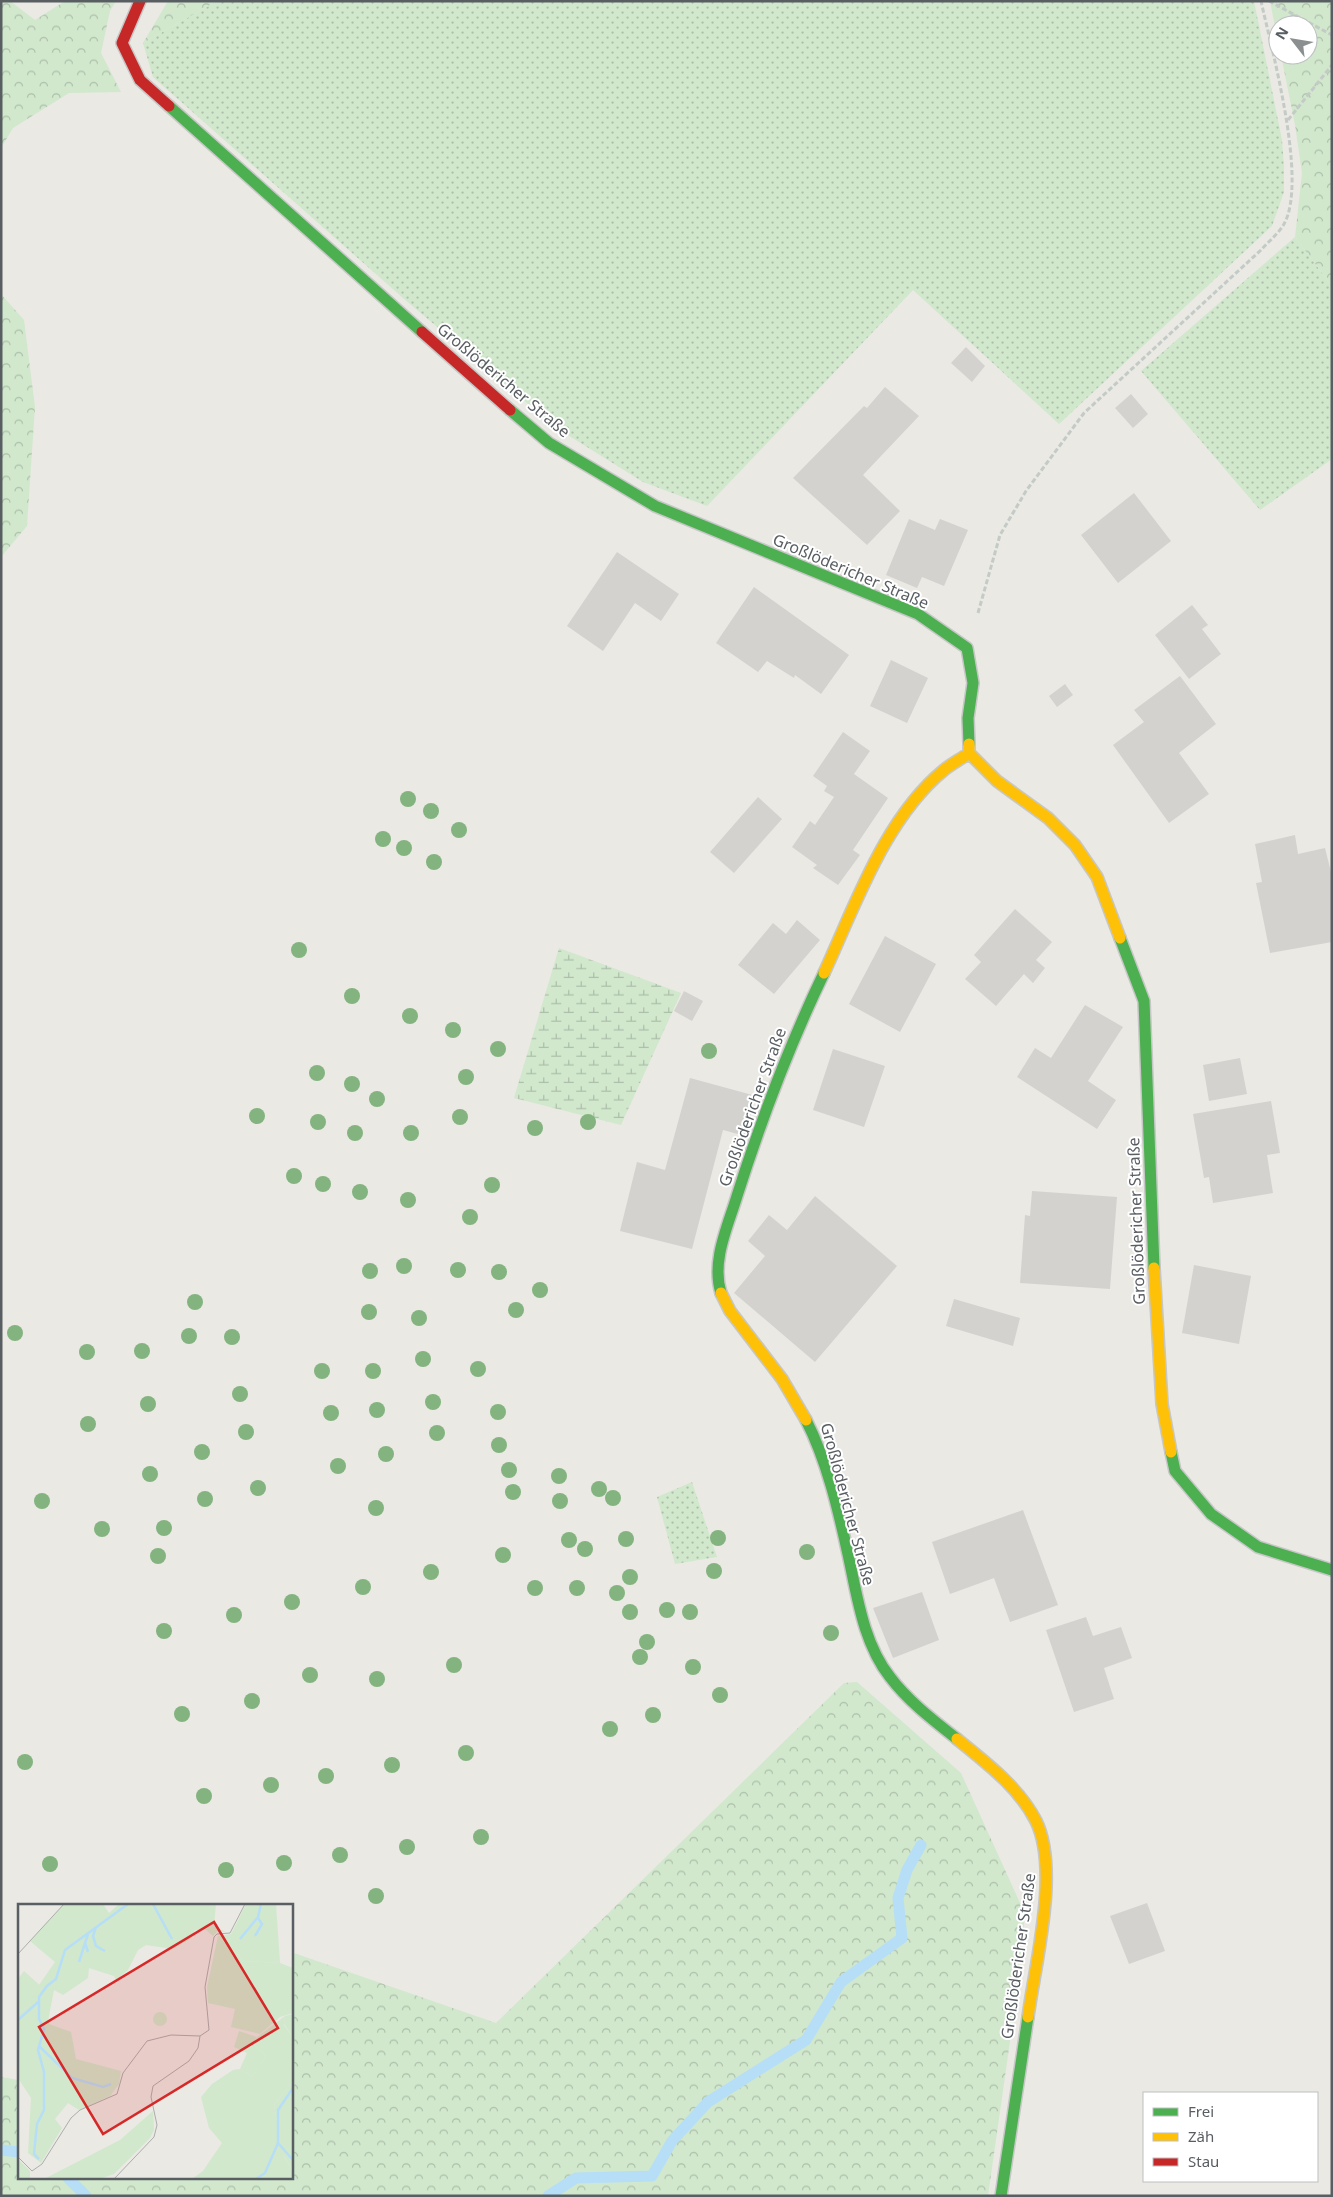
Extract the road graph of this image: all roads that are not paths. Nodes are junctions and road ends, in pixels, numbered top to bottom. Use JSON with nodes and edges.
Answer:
{"nodes":[{"id":1,"x":140,"y":1,"type":"edge"},
{"id":2,"x":969,"y":753,"type":"junction"},
{"id":3,"x":1332,"y":1570,"type":"edge"},
{"id":4,"x":1001,"y":2196,"type":"edge"}],
"edges":[{"from":1,"to":2,"type":"street","name":"Großlödericher Straße"},
{"from":2,"to":3,"type":"street","name":"Großlödericher Straße"},
{"from":2,"to":4,"type":"street","name":"Großlödericher Straße"}]}
